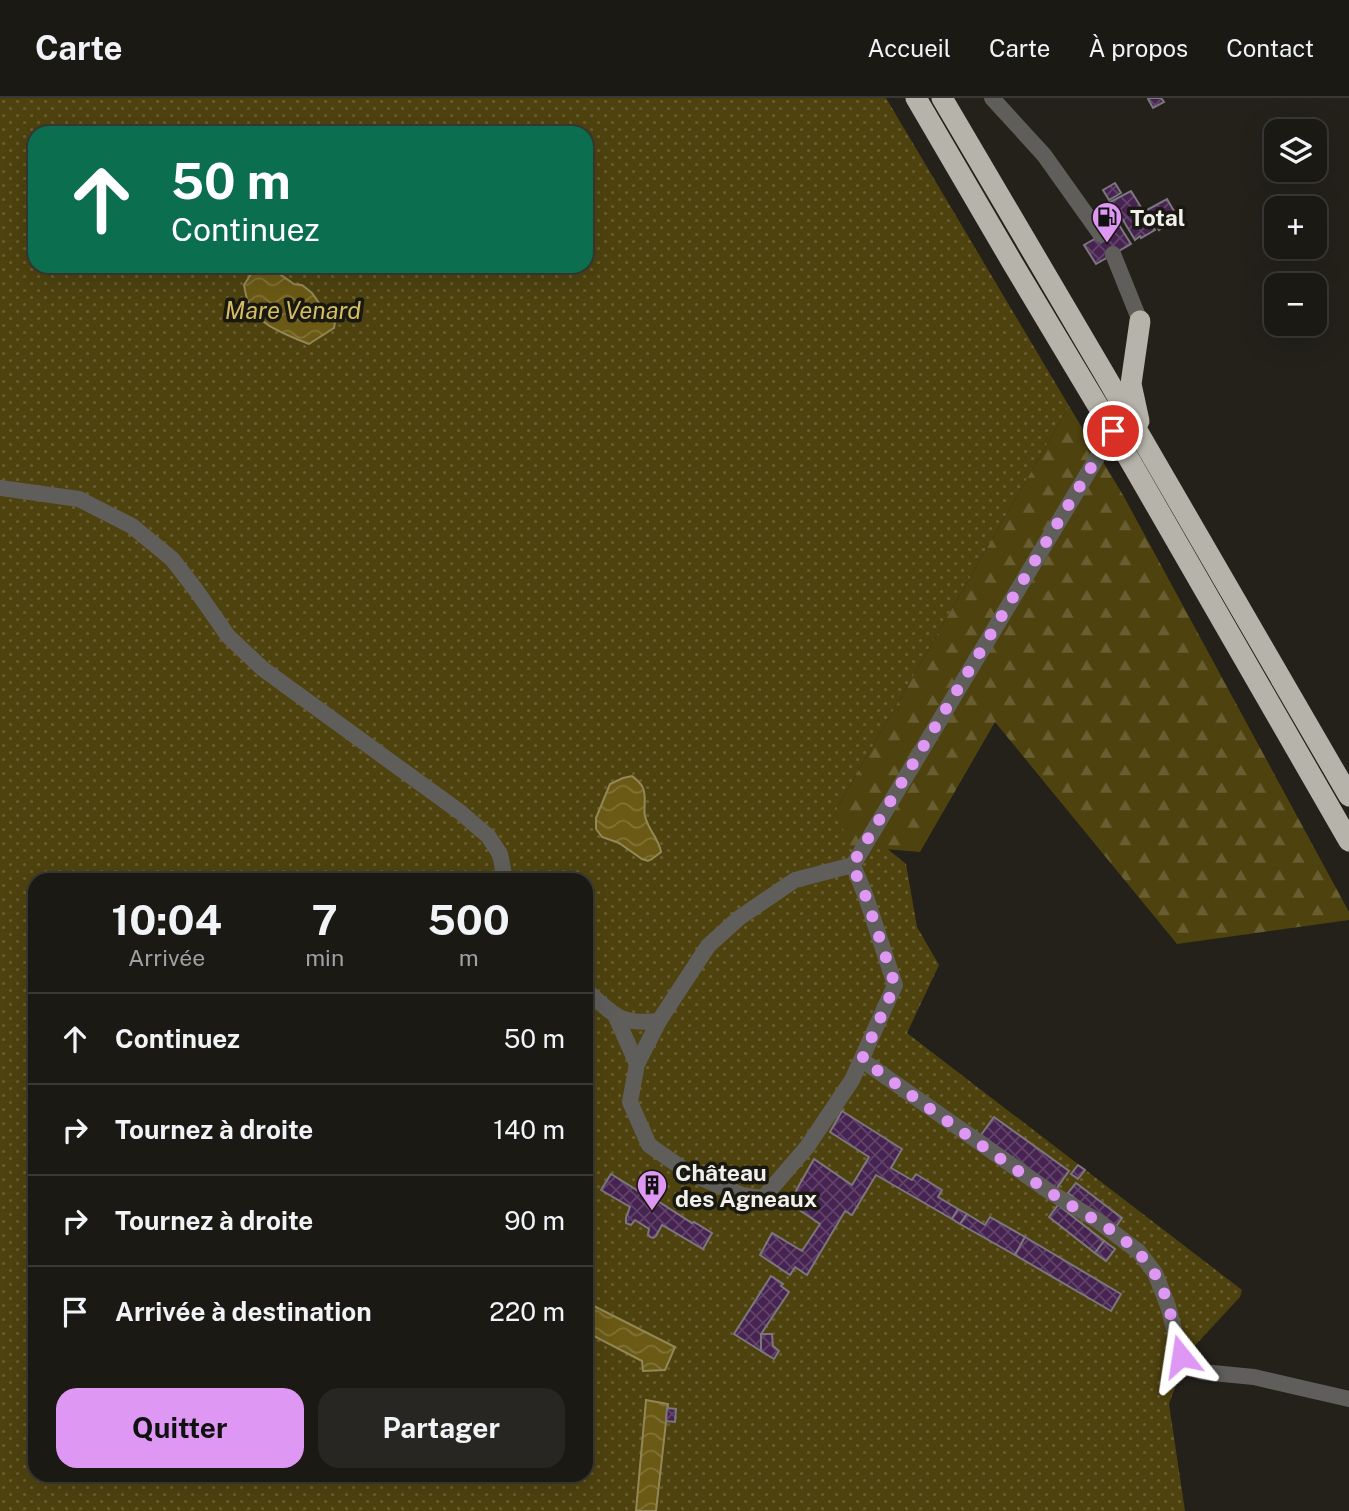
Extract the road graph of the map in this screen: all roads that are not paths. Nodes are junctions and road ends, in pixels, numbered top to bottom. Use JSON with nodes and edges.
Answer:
{"nodes":[{"id":1,"x":916,"y":98,"type":"edge"},
{"id":2,"x":942,"y":98,"type":"edge"},
{"id":3,"x":992,"y":98,"type":"edge"},
{"id":4,"x":1101,"y":235,"type":"dead end"},
{"id":5,"x":1113,"y":254,"type":"dead end"},
{"id":6,"x":1140,"y":321,"type":"joint"},
{"id":7,"x":1113,"y":431,"type":"junction"},
{"id":8,"x":1143,"y":441,"type":"junction"},
{"id":9,"x":0,"y":488,"type":"edge"},
{"id":10,"x":1349,"y":796,"type":"edge"},
{"id":11,"x":1349,"y":841,"type":"edge"},
{"id":12,"x":852,"y":865,"type":"junction"},
{"id":13,"x":504,"y":873,"type":"edge"},
{"id":14,"x":593,"y":996,"type":"edge"},
{"id":15,"x":616,"y":1017,"type":"junction"},
{"id":16,"x":659,"y":1021,"type":"junction"},
{"id":17,"x":862,"y":1059,"type":"junction"},
{"id":18,"x":637,"y":1064,"type":"junction"},
{"id":19,"x":1349,"y":1399,"type":"edge"}],
"edges":[{"from":1,"to":7,"type":"highway"},
{"from":2,"to":8,"type":"highway"},
{"from":3,"to":4,"type":"street"},
{"from":5,"to":6,"type":"street"},
{"from":6,"to":8,"type":"highway"},
{"from":7,"to":11,"type":"highway"},
{"from":7,"to":12,"type":"street"},
{"from":8,"to":10,"type":"highway"},
{"from":9,"to":13,"type":"street"},
{"from":12,"to":16,"type":"street"},
{"from":12,"to":17,"type":"street"},
{"from":14,"to":15,"type":"street"},
{"from":15,"to":16,"type":"street"},
{"from":15,"to":18,"type":"street"},
{"from":16,"to":18,"type":"street"},
{"from":17,"to":18,"type":"street"},
{"from":17,"to":19,"type":"street"}]}
